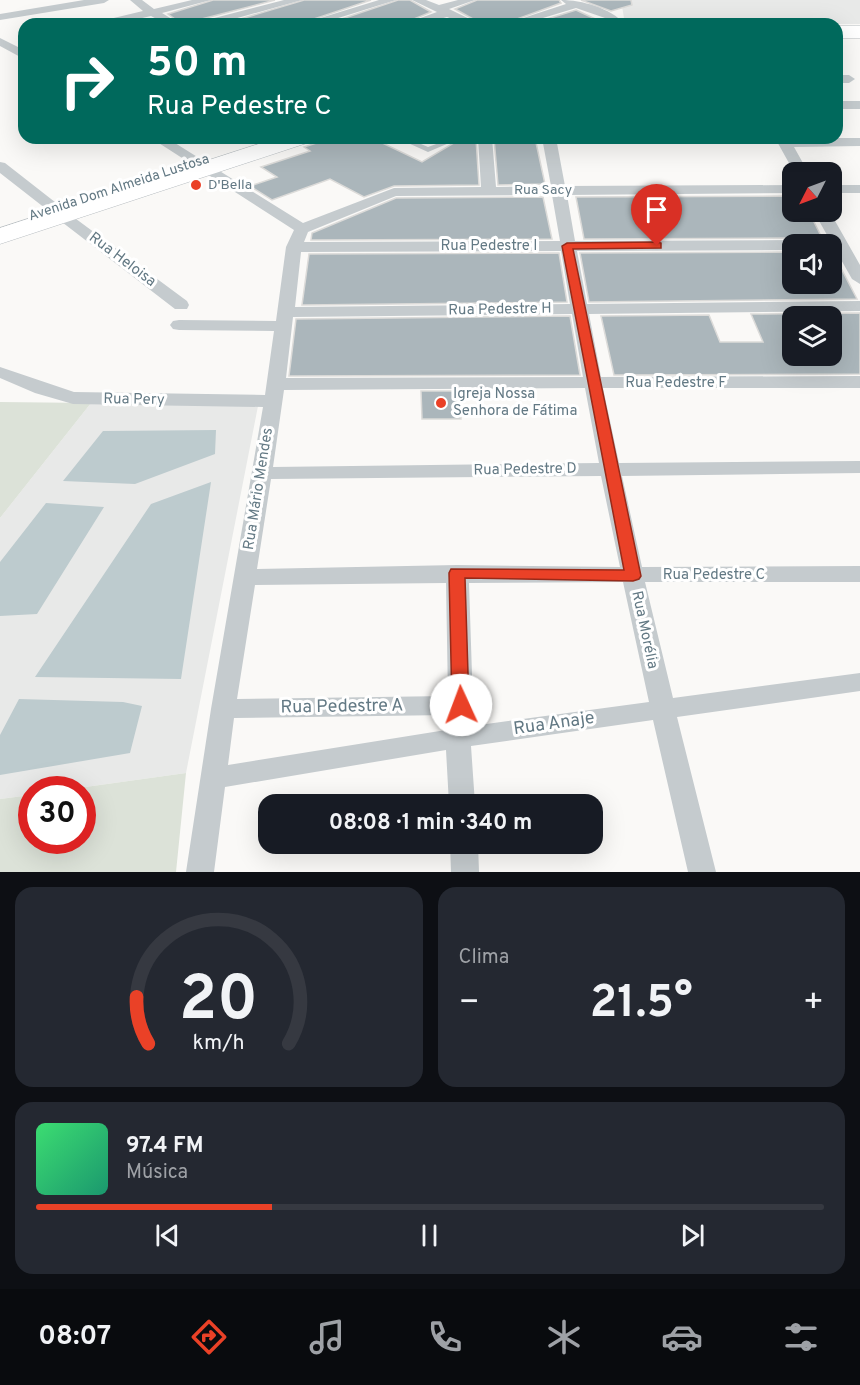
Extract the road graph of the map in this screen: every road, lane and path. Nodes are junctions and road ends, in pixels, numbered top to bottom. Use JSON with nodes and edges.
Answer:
{"nodes":[{"id":1,"x":29,"y":0,"type":"edge"},
{"id":2,"x":104,"y":0,"type":"edge"},
{"id":3,"x":135,"y":0,"type":"edge"},
{"id":4,"x":206,"y":0,"type":"edge"},
{"id":5,"x":297,"y":0,"type":"edge"},
{"id":6,"x":391,"y":0,"type":"edge"},
{"id":7,"x":417,"y":0,"type":"edge"},
{"id":8,"x":470,"y":0,"type":"edge"},
{"id":9,"x":571,"y":2,"type":"edge"},
{"id":10,"x":616,"y":8,"type":"dead end"},
{"id":11,"x":443,"y":10,"type":"junction"},
{"id":12,"x":36,"y":11,"type":"junction"},
{"id":13,"x":152,"y":12,"type":"junction"},
{"id":14,"x":0,"y":17,"type":"edge"},
{"id":15,"x":126,"y":18,"type":"edge"},
{"id":16,"x":163,"y":18,"type":"edge"},
{"id":17,"x":226,"y":18,"type":"edge"},
{"id":18,"x":328,"y":18,"type":"edge"},
{"id":19,"x":424,"y":18,"type":"edge"},
{"id":20,"x":461,"y":18,"type":"edge"},
{"id":21,"x":527,"y":18,"type":"edge"},
{"id":22,"x":612,"y":18,"type":"edge"},
{"id":23,"x":618,"y":18,"type":"edge"},
{"id":24,"x":860,"y":26,"type":"edge"},
{"id":25,"x":843,"y":27,"type":"edge"},
{"id":26,"x":843,"y":32,"type":"edge"},
{"id":27,"x":860,"y":32,"type":"edge"},
{"id":28,"x":18,"y":44,"type":"edge"},
{"id":29,"x":3,"y":46,"type":"edge"},
{"id":30,"x":18,"y":52,"type":"edge"},
{"id":31,"x":843,"y":105,"type":"edge"},
{"id":32,"x":860,"y":105,"type":"edge"},
{"id":33,"x":843,"y":142,"type":"edge"},
{"id":34,"x":860,"y":142,"type":"edge"},
{"id":35,"x":168,"y":144,"type":"edge"},
{"id":36,"x":256,"y":144,"type":"edge"},
{"id":37,"x":277,"y":144,"type":"edge"},
{"id":38,"x":414,"y":144,"type":"edge"},
{"id":39,"x":442,"y":144,"type":"edge"},
{"id":40,"x":485,"y":144,"type":"edge"},
{"id":41,"x":550,"y":144,"type":"edge"},
{"id":42,"x":785,"y":144,"type":"edge"},
{"id":43,"x":795,"y":162,"type":"edge"},
{"id":44,"x":202,"y":165,"type":"junction"},
{"id":45,"x":0,"y":166,"type":"edge"},
{"id":46,"x":782,"y":189,"type":"edge"},
{"id":47,"x":842,"y":189,"type":"edge"},
{"id":48,"x":860,"y":189,"type":"edge"},
{"id":49,"x":559,"y":190,"type":"junction"},
{"id":50,"x":489,"y":191,"type":"junction"},
{"id":51,"x":59,"y":212,"type":"junction"},
{"id":52,"x":0,"y":227,"type":"edge"},
{"id":53,"x":0,"y":236,"type":"edge"},
{"id":54,"x":298,"y":238,"type":"junction"},
{"id":55,"x":782,"y":245,"type":"edge"},
{"id":56,"x":567,"y":246,"type":"junction"},
{"id":57,"x":842,"y":254,"type":"edge"},
{"id":58,"x":860,"y":279,"type":"edge"},
{"id":59,"x":181,"y":305,"type":"dead end"},
{"id":60,"x":860,"y":306,"type":"edge"},
{"id":61,"x":580,"y":309,"type":"junction"},
{"id":62,"x":283,"y":319,"type":"junction"},
{"id":63,"x":179,"y":326,"type":"dead end"},
{"id":64,"x":0,"y":372,"type":"edge"},
{"id":65,"x":860,"y":382,"type":"edge"},
{"id":66,"x":593,"y":384,"type":"junction"},
{"id":67,"x":274,"y":392,"type":"junction"},
{"id":68,"x":860,"y":467,"type":"edge"},
{"id":69,"x":611,"y":470,"type":"junction"},
{"id":70,"x":262,"y":473,"type":"junction"},
{"id":71,"x":457,"y":573,"type":"junction"},
{"id":72,"x":860,"y":574,"type":"edge"},
{"id":73,"x":633,"y":576,"type":"junction"},
{"id":74,"x":245,"y":577,"type":"junction"},
{"id":75,"x":860,"y":682,"type":"edge"},
{"id":76,"x":461,"y":705,"type":"junction"},
{"id":77,"x":224,"y":709,"type":"junction"},
{"id":78,"x":661,"y":709,"type":"junction"},
{"id":79,"x":458,"y":738,"type":"junction"},
{"id":80,"x":214,"y":778,"type":"junction"},
{"id":81,"x":461,"y":794,"type":"edge"},
{"id":82,"x":464,"y":854,"type":"edge"},
{"id":83,"x":200,"y":872,"type":"edge"},
{"id":84,"x":465,"y":872,"type":"edge"},
{"id":85,"x":702,"y":872,"type":"edge"}],
"edges":[{"from":1,"to":12,"type":"street"},
{"from":2,"to":12,"type":"street"},
{"from":3,"to":13,"type":"street"},
{"from":4,"to":13,"type":"street"},
{"from":5,"to":17,"type":"street"},
{"from":6,"to":18,"type":"street"},
{"from":7,"to":11,"type":"street"},
{"from":8,"to":11,"type":"street"},
{"from":9,"to":21,"type":"street"},
{"from":9,"to":22,"type":"street"},
{"from":10,"to":23,"type":"street"},
{"from":11,"to":19,"type":"street"},
{"from":11,"to":20,"type":"street"},
{"from":12,"to":14,"type":"street"},
{"from":13,"to":15,"type":"street"},
{"from":13,"to":16,"type":"street"},
{"from":24,"to":25,"type":"main road"},
{"from":26,"to":27,"type":"main road"},
{"from":28,"to":29,"type":"street"},
{"from":29,"to":30,"type":"street"},
{"from":31,"to":32,"type":"street"},
{"from":33,"to":34,"type":"street"},
{"from":35,"to":44,"type":"street"},
{"from":36,"to":44,"type":"main road","name":"Avenida Dom Almeida Lustosa"},
{"from":37,"to":44,"type":"main road","name":"Avenida Dom Almeida Lustosa"},
{"from":38,"to":39,"type":"lane"},
{"from":40,"to":50,"type":"street"},
{"from":41,"to":49,"type":"street","name":"Rua Morélia"},
{"from":42,"to":43,"type":"street"},
{"from":44,"to":51,"type":"main road","name":"Avenida Dom Almeida Lustosa"},
{"from":44,"to":54,"type":"street"},
{"from":45,"to":51,"type":"street","name":"Rua Heloisa"},
{"from":46,"to":49,"type":"street","name":"Rua Sacy"},
{"from":47,"to":48,"type":"street"},
{"from":49,"to":50,"type":"street","name":"Rua Sacy"},
{"from":49,"to":56,"type":"street","name":"Rua Morélia"},
{"from":50,"to":54,"type":"street","name":"Rua Sacy"},
{"from":51,"to":52,"type":"main road","name":"Avenida Dom Almeida Lustosa"},
{"from":51,"to":53,"type":"main road","name":"Avenida Dom Almeida Lustosa"},
{"from":51,"to":59,"type":"street","name":"Rua Heloisa"},
{"from":54,"to":56,"type":"street","name":"Rua Pedestre I"},
{"from":54,"to":62,"type":"street","name":"Rua Mário Mendes"},
{"from":55,"to":56,"type":"street","name":"Rua Pedestre I"},
{"from":56,"to":61,"type":"street","name":"Rua Morélia"},
{"from":57,"to":58,"type":"street"},
{"from":60,"to":61,"type":"street","name":"Rua Pedestre H"},
{"from":61,"to":62,"type":"street","name":"Rua Pedestre H"},
{"from":61,"to":66,"type":"street","name":"Rua Morélia"},
{"from":62,"to":63,"type":"street","name":"Rua Pedestre H"},
{"from":62,"to":67,"type":"street","name":"Rua Mário Mendes"},
{"from":64,"to":67,"type":"street","name":"Rua Pery"},
{"from":65,"to":66,"type":"street","name":"Rua Pedestre F"},
{"from":66,"to":67,"type":"street","name":"Rua Pedestre F"},
{"from":66,"to":69,"type":"street","name":"Rua Morélia"},
{"from":67,"to":70,"type":"street","name":"Rua Mário Mendes"},
{"from":68,"to":69,"type":"street","name":"Rua Pedestre D"},
{"from":69,"to":70,"type":"street","name":"Rua Pedestre D"},
{"from":69,"to":73,"type":"street","name":"Rua Morélia"},
{"from":70,"to":74,"type":"street","name":"Rua Mário Mendes"},
{"from":71,"to":73,"type":"street","name":"Rua Pedestre C"},
{"from":71,"to":74,"type":"street","name":"Rua Pedestre C"},
{"from":71,"to":76,"type":"street"},
{"from":72,"to":73,"type":"street","name":"Rua Pedestre C"},
{"from":73,"to":78,"type":"street","name":"Rua Morélia"},
{"from":74,"to":77,"type":"street","name":"Rua Mário Mendes"},
{"from":75,"to":78,"type":"street","name":"Rua Anaje"},
{"from":76,"to":77,"type":"street","name":"Rua Pedestre A"},
{"from":76,"to":79,"type":"street"},
{"from":77,"to":80,"type":"street","name":"Rua Mário Mendes"},
{"from":78,"to":79,"type":"street","name":"Rua Anaje"},
{"from":78,"to":85,"type":"street","name":"Rua Morélia"},
{"from":79,"to":80,"type":"street","name":"Rua Anaje"},
{"from":79,"to":81,"type":"street"},
{"from":80,"to":83,"type":"street","name":"Rua Mário Mendes"},
{"from":82,"to":84,"type":"street"}]}
